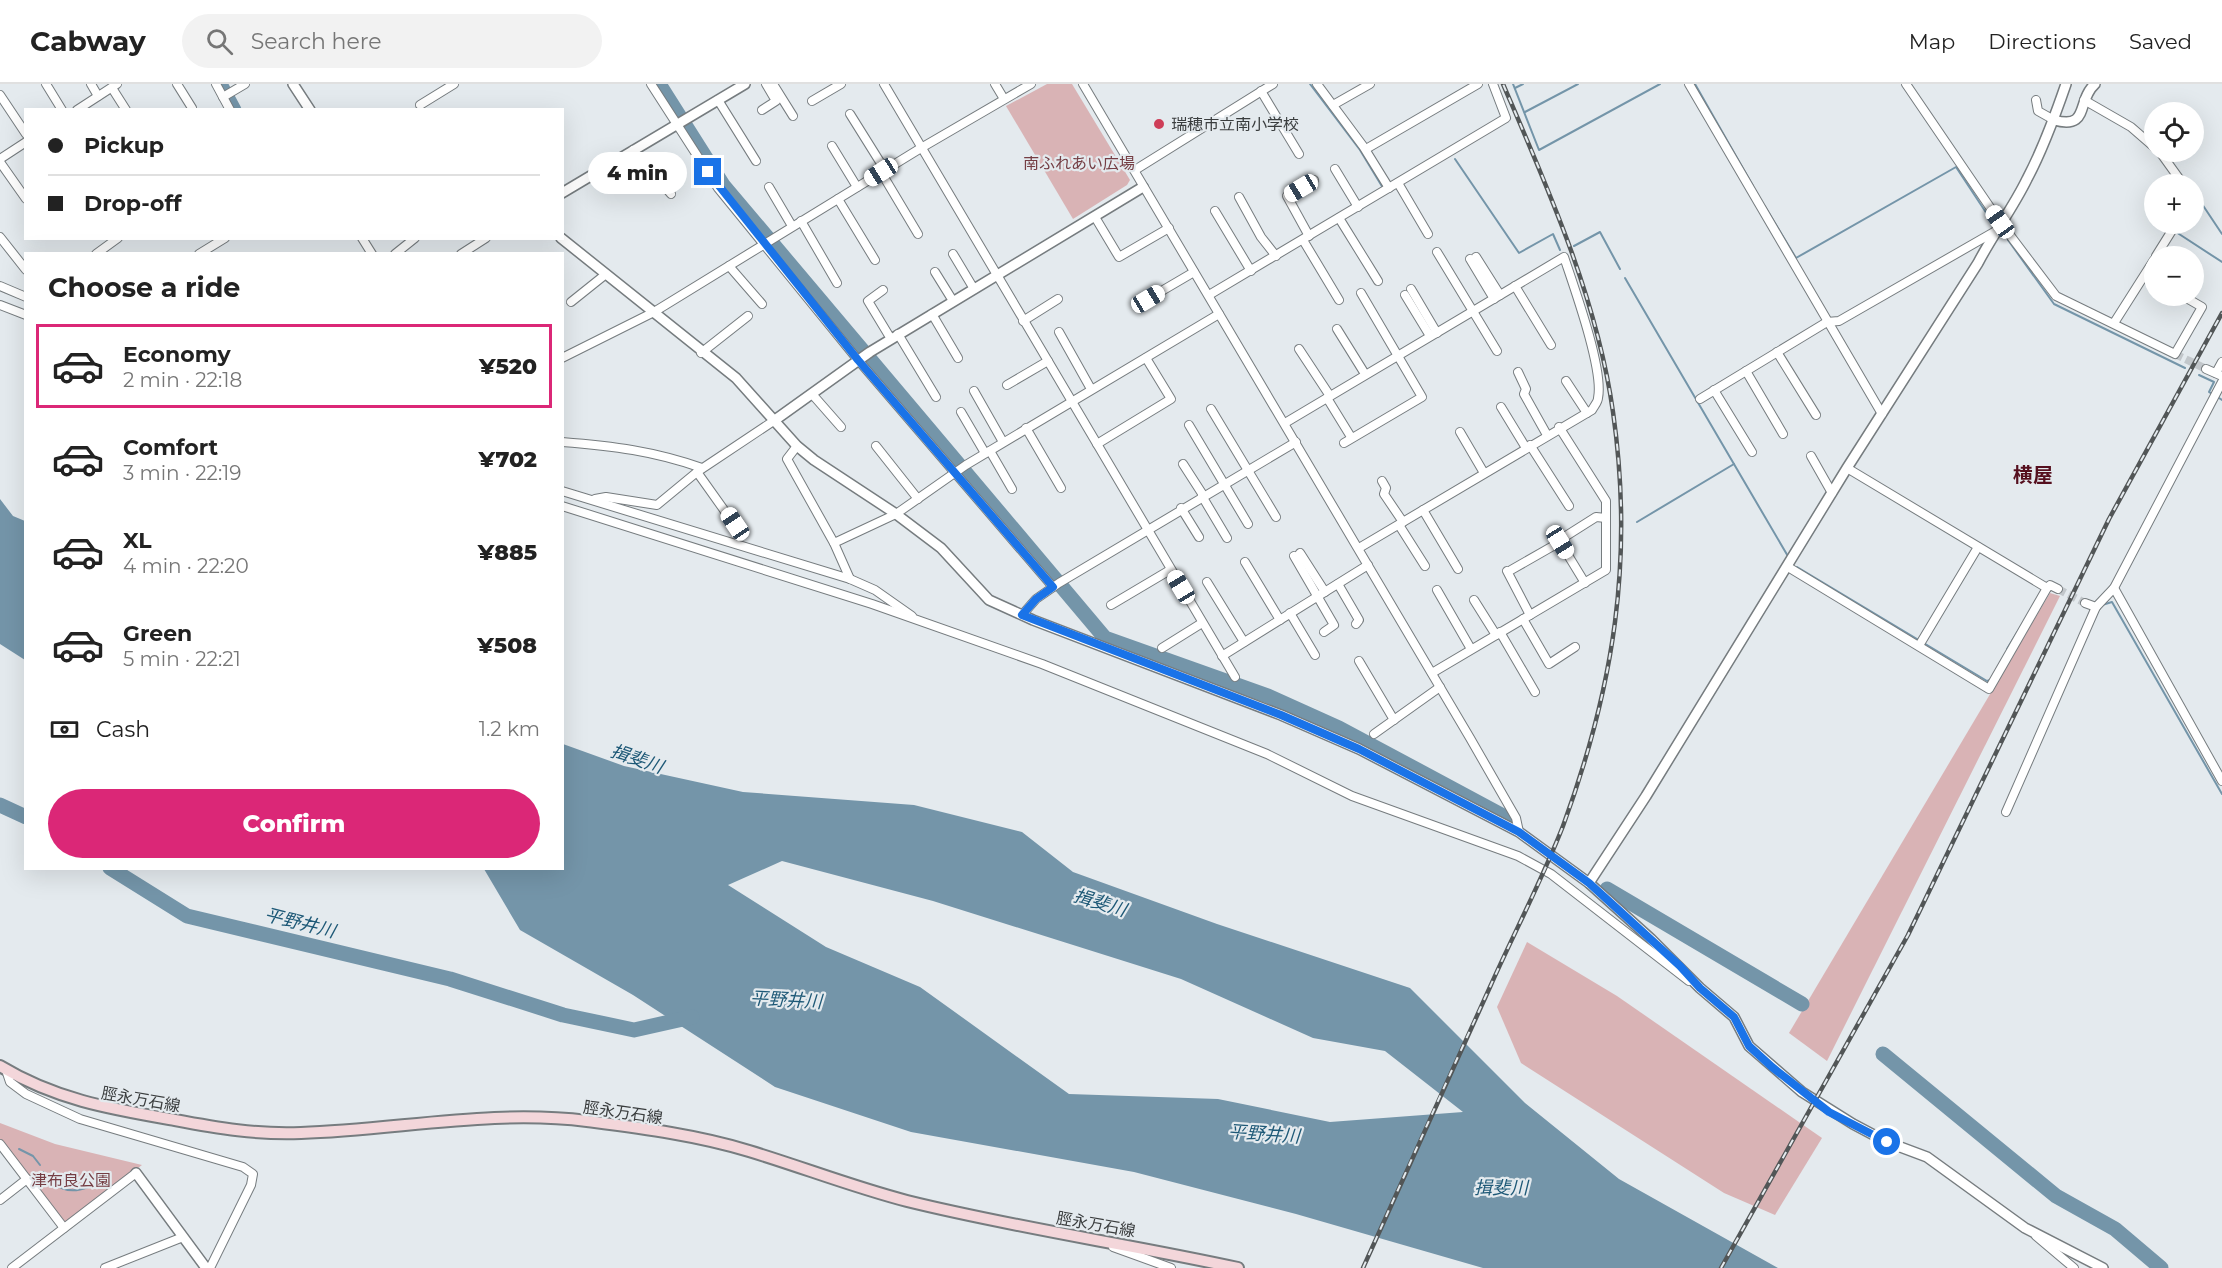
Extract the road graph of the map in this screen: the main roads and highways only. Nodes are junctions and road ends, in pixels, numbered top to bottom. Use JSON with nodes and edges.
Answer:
{"nodes":[{"id":1,"x":3,"y":1068,"type":"edge"},
{"id":2,"x":1238,"y":1268,"type":"edge"}],
"edges":[{"from":1,"to":2,"type":"main road","name":"脛永万石線"}]}
